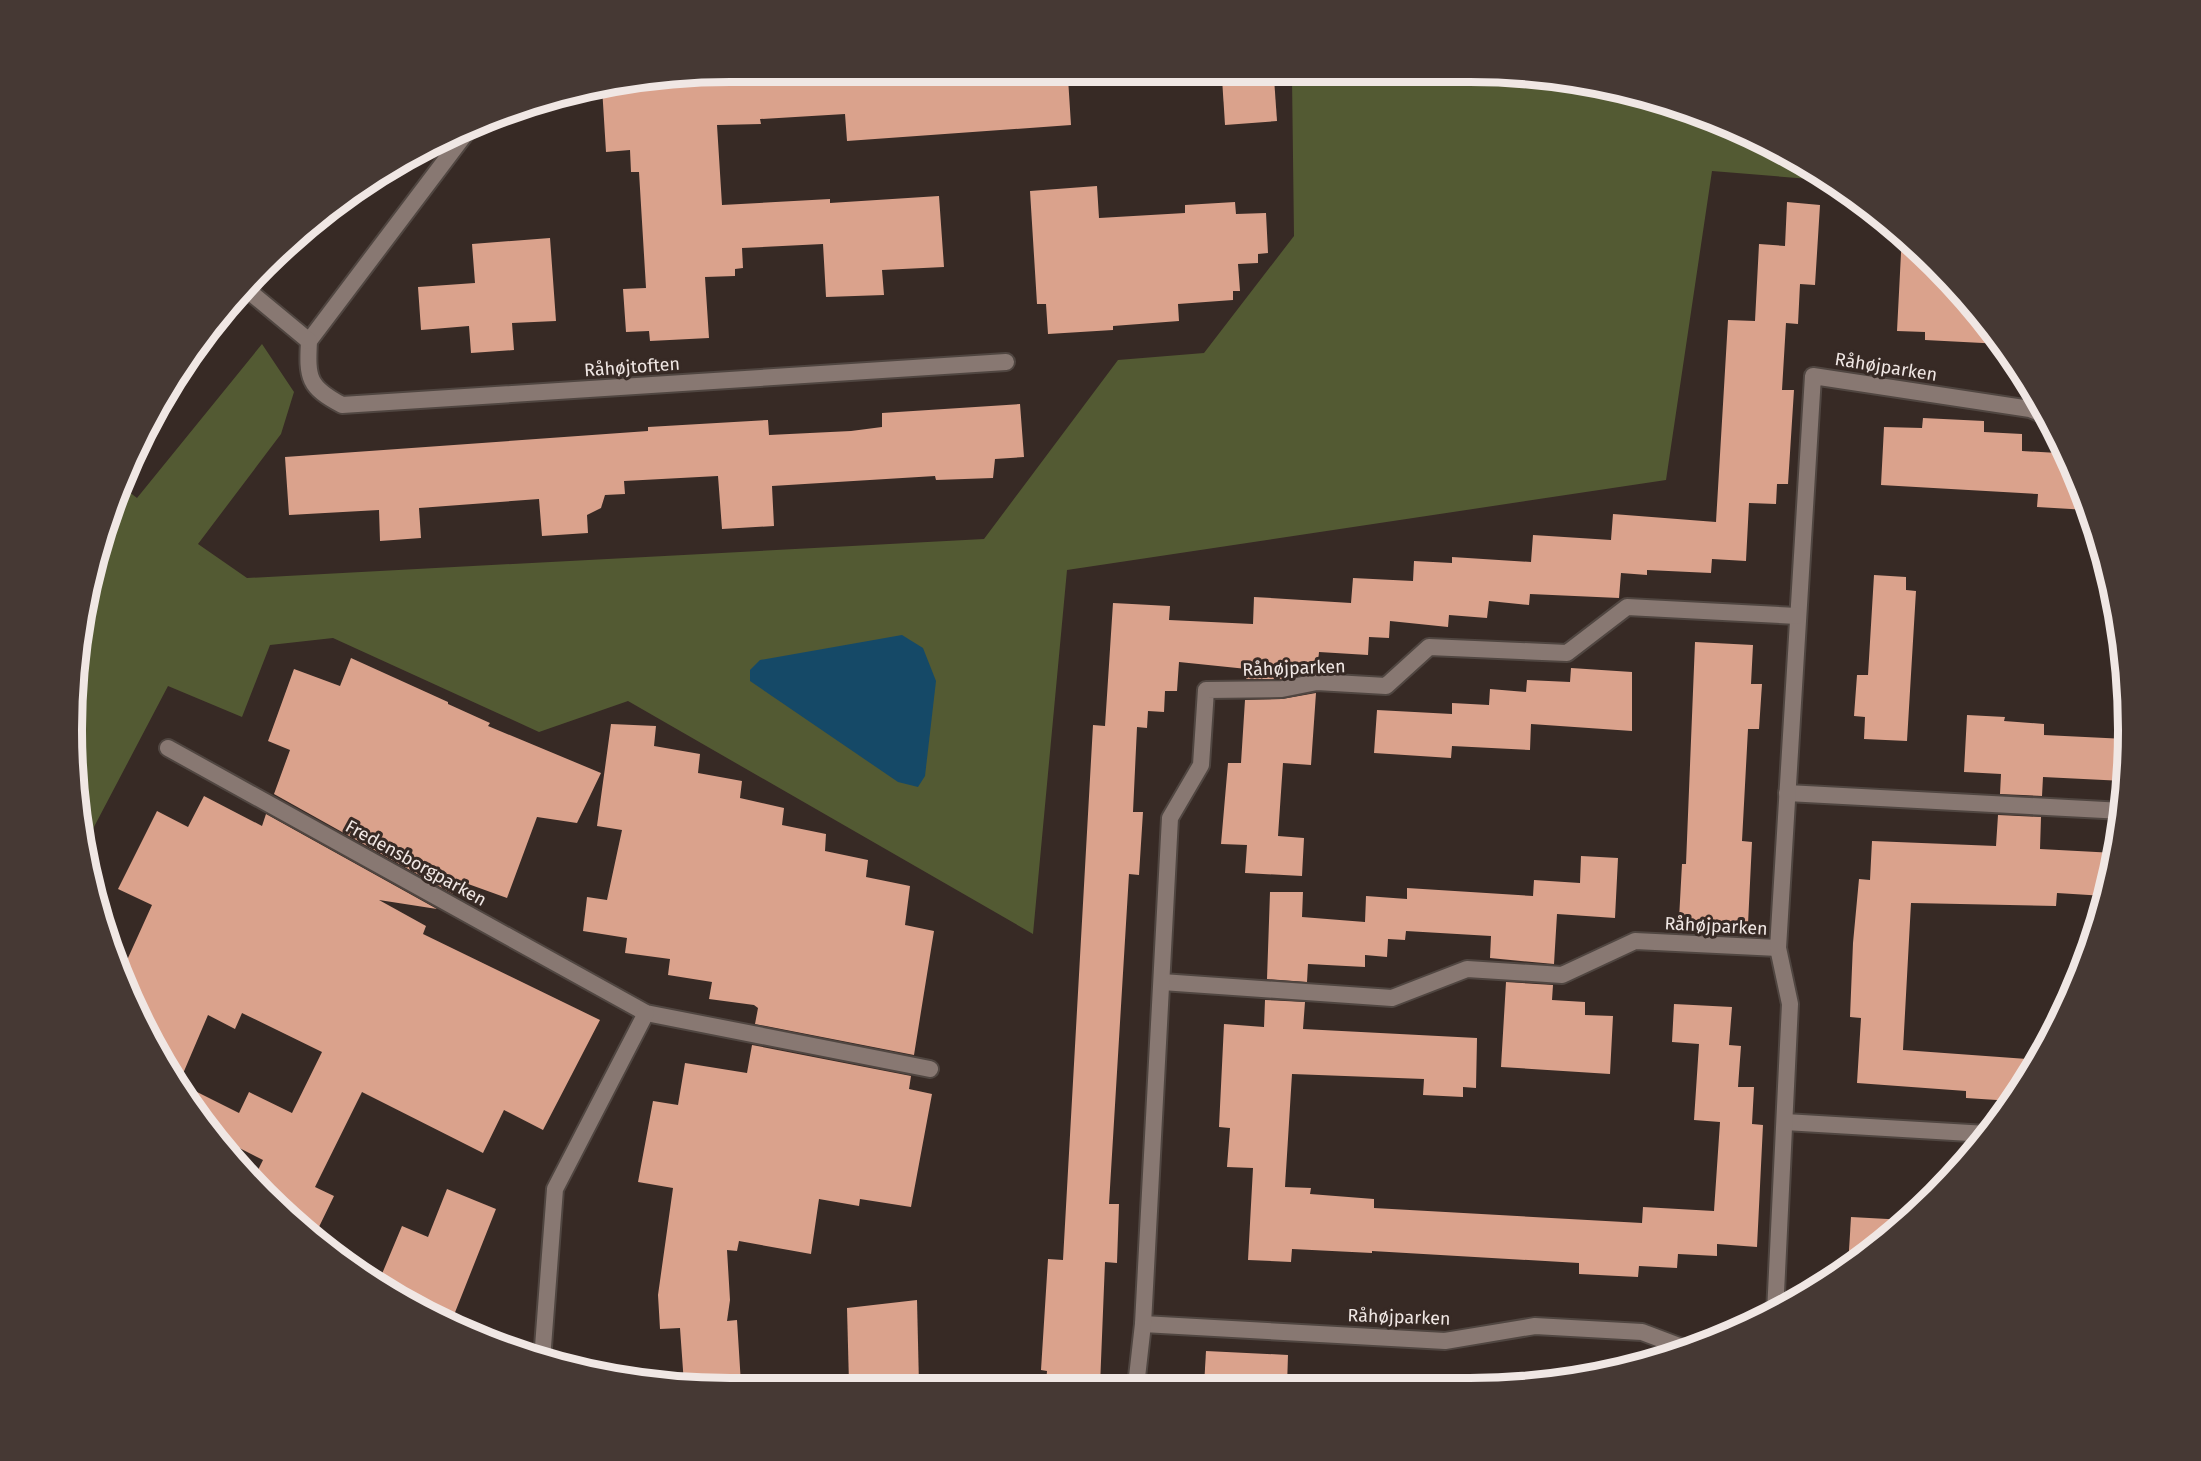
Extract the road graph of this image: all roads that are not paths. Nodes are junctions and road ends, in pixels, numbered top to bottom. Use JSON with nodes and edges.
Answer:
{"nodes":[{"id":1,"x":459,"y":143,"type":"edge"},
{"id":2,"x":251,"y":294,"type":"edge"},
{"id":3,"x":309,"y":341,"type":"junction"},
{"id":4,"x":1006,"y":362,"type":"dead end"},
{"id":5,"x":2034,"y":411,"type":"edge"},
{"id":6,"x":1797,"y":616,"type":"junction"},
{"id":7,"x":168,"y":748,"type":"dead end"},
{"id":8,"x":1786,"y":793,"type":"junction"},
{"id":9,"x":2113,"y":810,"type":"edge"},
{"id":10,"x":1778,"y":948,"type":"junction"},
{"id":11,"x":1162,"y":982,"type":"junction"},
{"id":12,"x":646,"y":1013,"type":"junction"},
{"id":13,"x":930,"y":1068,"type":"dead end"},
{"id":14,"x":1785,"y":1122,"type":"junction"},
{"id":15,"x":1978,"y":1133,"type":"edge"},
{"id":16,"x":1776,"y":1302,"type":"edge"},
{"id":17,"x":1143,"y":1324,"type":"junction"},
{"id":18,"x":1676,"y":1345,"type":"edge"},
{"id":19,"x":543,"y":1350,"type":"edge"},
{"id":20,"x":1137,"y":1378,"type":"edge"}],
"edges":[{"from":1,"to":3,"type":"street"},
{"from":2,"to":3,"type":"street"},
{"from":3,"to":4,"type":"street","name":"Råhøjtoften"},
{"from":5,"to":6,"type":"street","name":"Råhøjparken"},
{"from":6,"to":8,"type":"street","name":"Råhøjparken"},
{"from":6,"to":11,"type":"street","name":"Råhøjparken"},
{"from":7,"to":12,"type":"street","name":"Fredensborgparken"},
{"from":8,"to":9,"type":"street"},
{"from":8,"to":10,"type":"street","name":"Råhøjparken"},
{"from":10,"to":11,"type":"street","name":"Råhøjparken"},
{"from":10,"to":14,"type":"street","name":"Råhøjparken"},
{"from":11,"to":17,"type":"street","name":"Råhøjparken"},
{"from":12,"to":13,"type":"street","name":"Fredensborgparken"},
{"from":12,"to":19,"type":"street"},
{"from":14,"to":15,"type":"street"},
{"from":14,"to":16,"type":"street","name":"Råhøjparken"},
{"from":17,"to":18,"type":"street","name":"Råhøjparken"},
{"from":17,"to":20,"type":"street","name":"Råhøjparken"}]}
